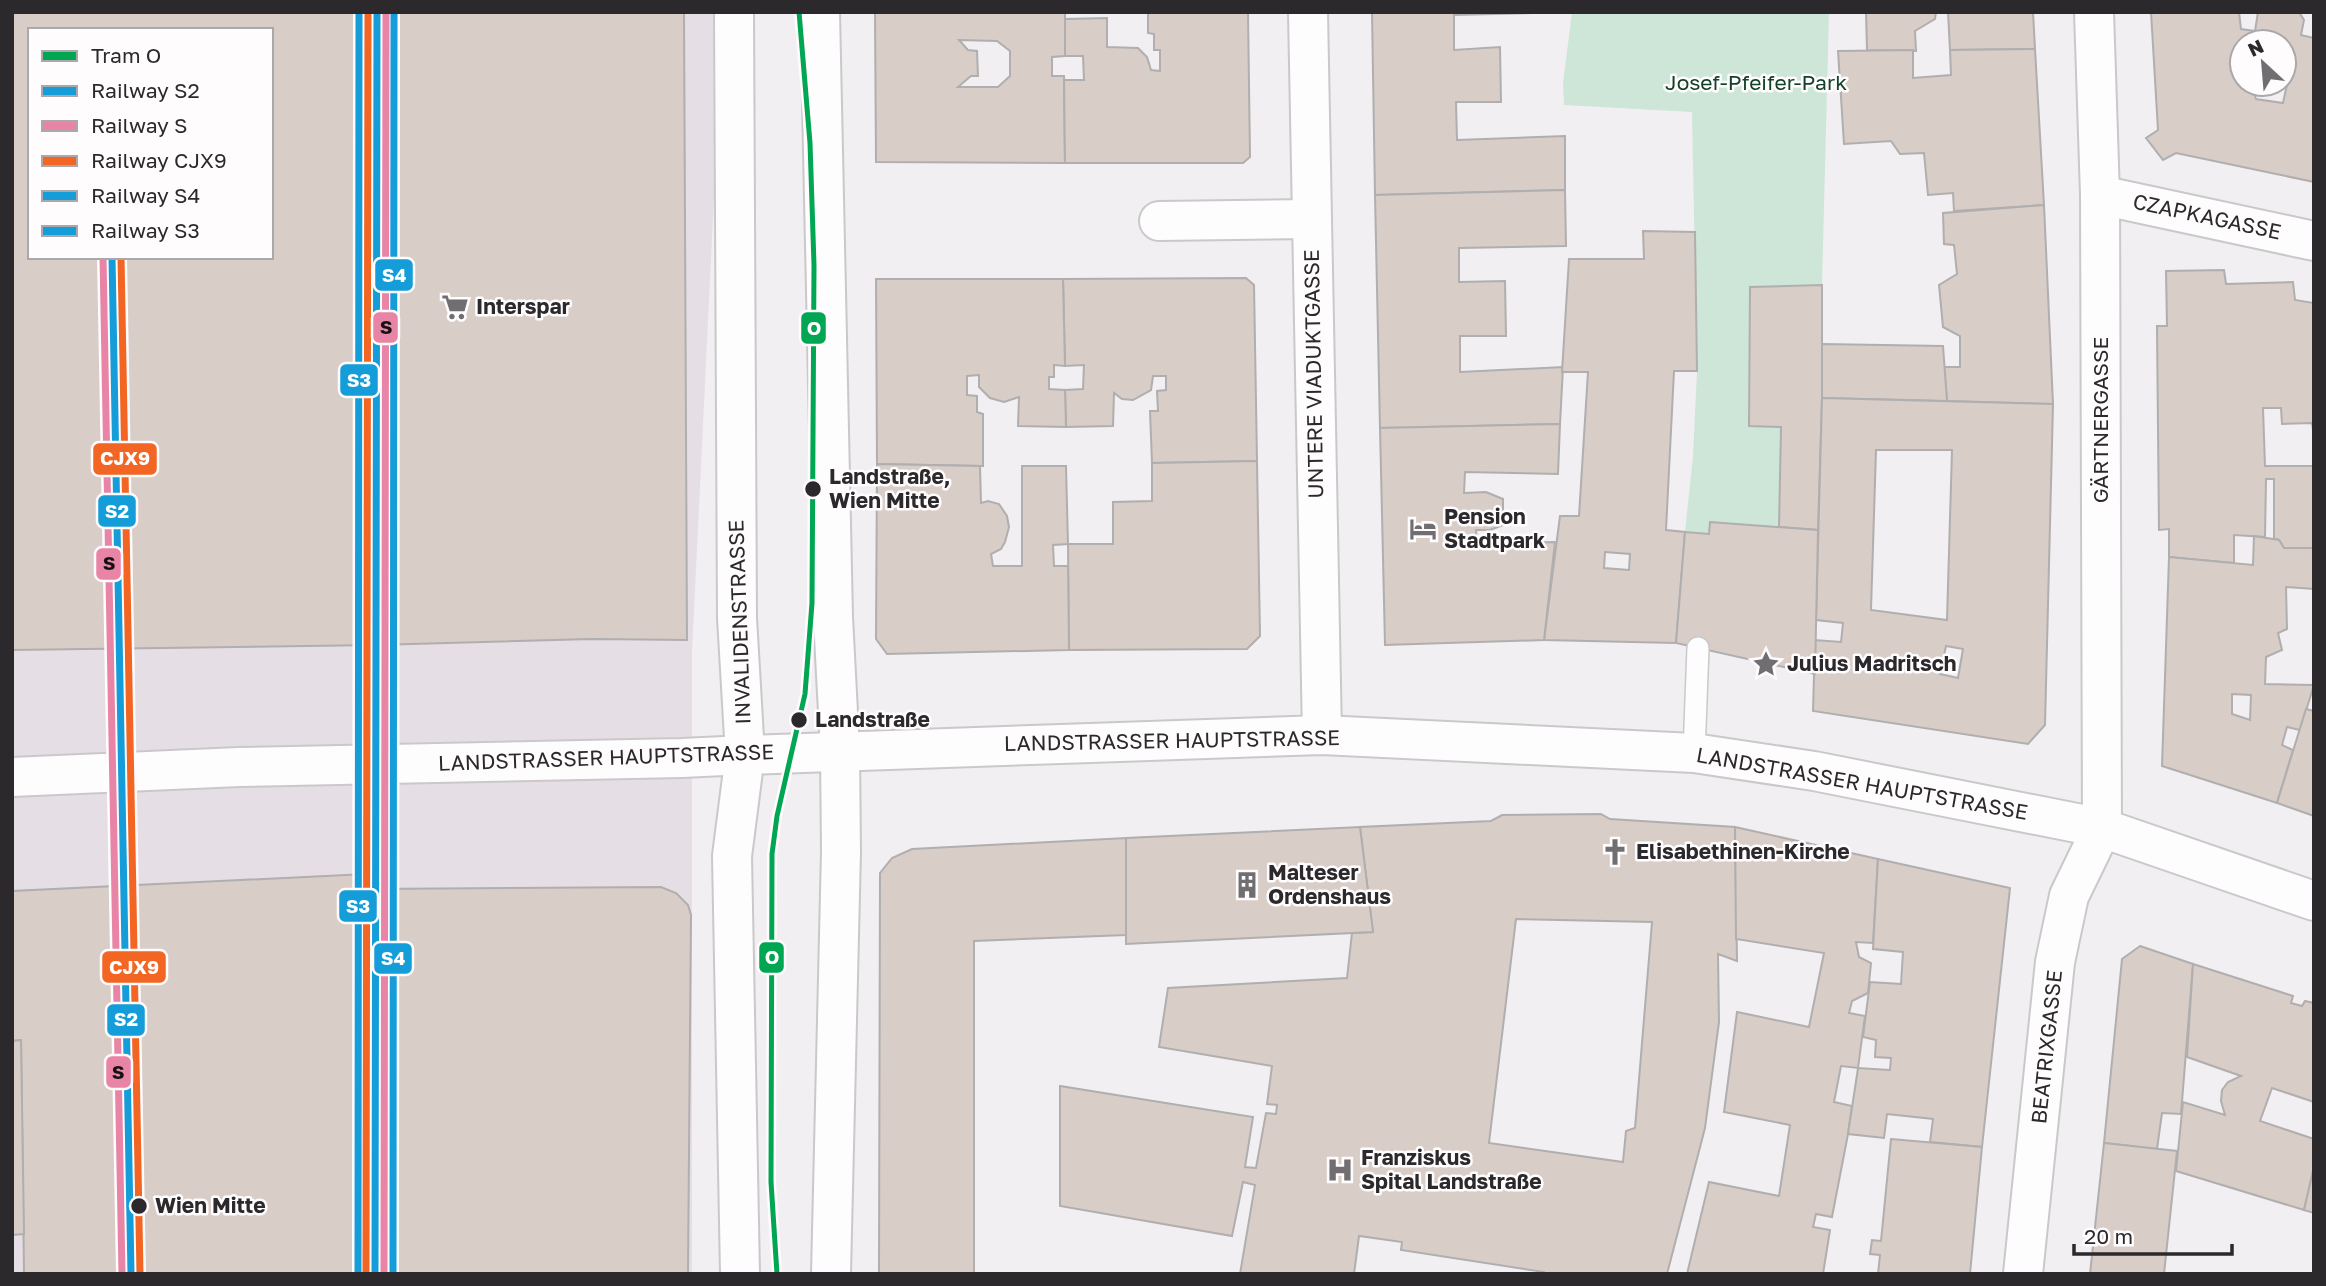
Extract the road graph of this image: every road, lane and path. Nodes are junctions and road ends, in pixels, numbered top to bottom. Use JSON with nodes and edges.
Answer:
{"nodes":[{"id":1,"x":734,"y":12,"type":"edge"},
{"id":2,"x":820,"y":12,"type":"edge"},
{"id":3,"x":1308,"y":12,"type":"edge"},
{"id":4,"x":2094,"y":12,"type":"edge"},
{"id":5,"x":2100,"y":195,"type":"junction"},
{"id":6,"x":1311,"y":219,"type":"junction"},
{"id":7,"x":1159,"y":221,"type":"dead end"},
{"id":8,"x":2314,"y":241,"type":"edge"},
{"id":9,"x":1698,"y":648,"type":"dead end"},
{"id":10,"x":1322,"y":735,"type":"junction"},
{"id":11,"x":840,"y":751,"type":"junction"},
{"id":12,"x":1694,"y":753,"type":"junction"},
{"id":13,"x":745,"y":755,"type":"junction"},
{"id":14,"x":12,"y":776,"type":"edge"},
{"id":15,"x":2102,"y":828,"type":"junction"},
{"id":16,"x":2314,"y":901,"type":"edge"},
{"id":17,"x":740,"y":1274,"type":"edge"},
{"id":18,"x":831,"y":1274,"type":"edge"},
{"id":19,"x":2023,"y":1274,"type":"edge"}],
"edges":[{"from":1,"to":13,"type":"street","name":"INVALIDENSTRASSE"},
{"from":2,"to":11,"type":"street"},
{"from":3,"to":6,"type":"street","name":"UNTERE VIADUKTGASSE"},
{"from":4,"to":5,"type":"street","name":"GÄRTNERGASSE"},
{"from":5,"to":8,"type":"street","name":"CZAPKAGASSE"},
{"from":5,"to":15,"type":"street","name":"GÄRTNERGASSE"},
{"from":6,"to":7,"type":"street"},
{"from":6,"to":10,"type":"street","name":"UNTERE VIADUKTGASSE"},
{"from":9,"to":12,"type":"lane"},
{"from":10,"to":11,"type":"street","name":"LANDSTRASSER HAUPTSTRASSE"},
{"from":10,"to":12,"type":"street","name":"LANDSTRASSER HAUPTSTRASSE"},
{"from":11,"to":13,"type":"street","name":"LANDSTRASSER HAUPTSTRASSE"},
{"from":11,"to":18,"type":"street"},
{"from":12,"to":15,"type":"street","name":"LANDSTRASSER HAUPTSTRASSE"},
{"from":13,"to":14,"type":"street","name":"LANDSTRASSER HAUPTSTRASSE"},
{"from":13,"to":17,"type":"street","name":"INVALIDENSTRASSE"},
{"from":15,"to":16,"type":"street","name":"LANDSTRASSER HAUPTSTRASSE"},
{"from":15,"to":19,"type":"street","name":"BEATRIXGASSE"}]}
